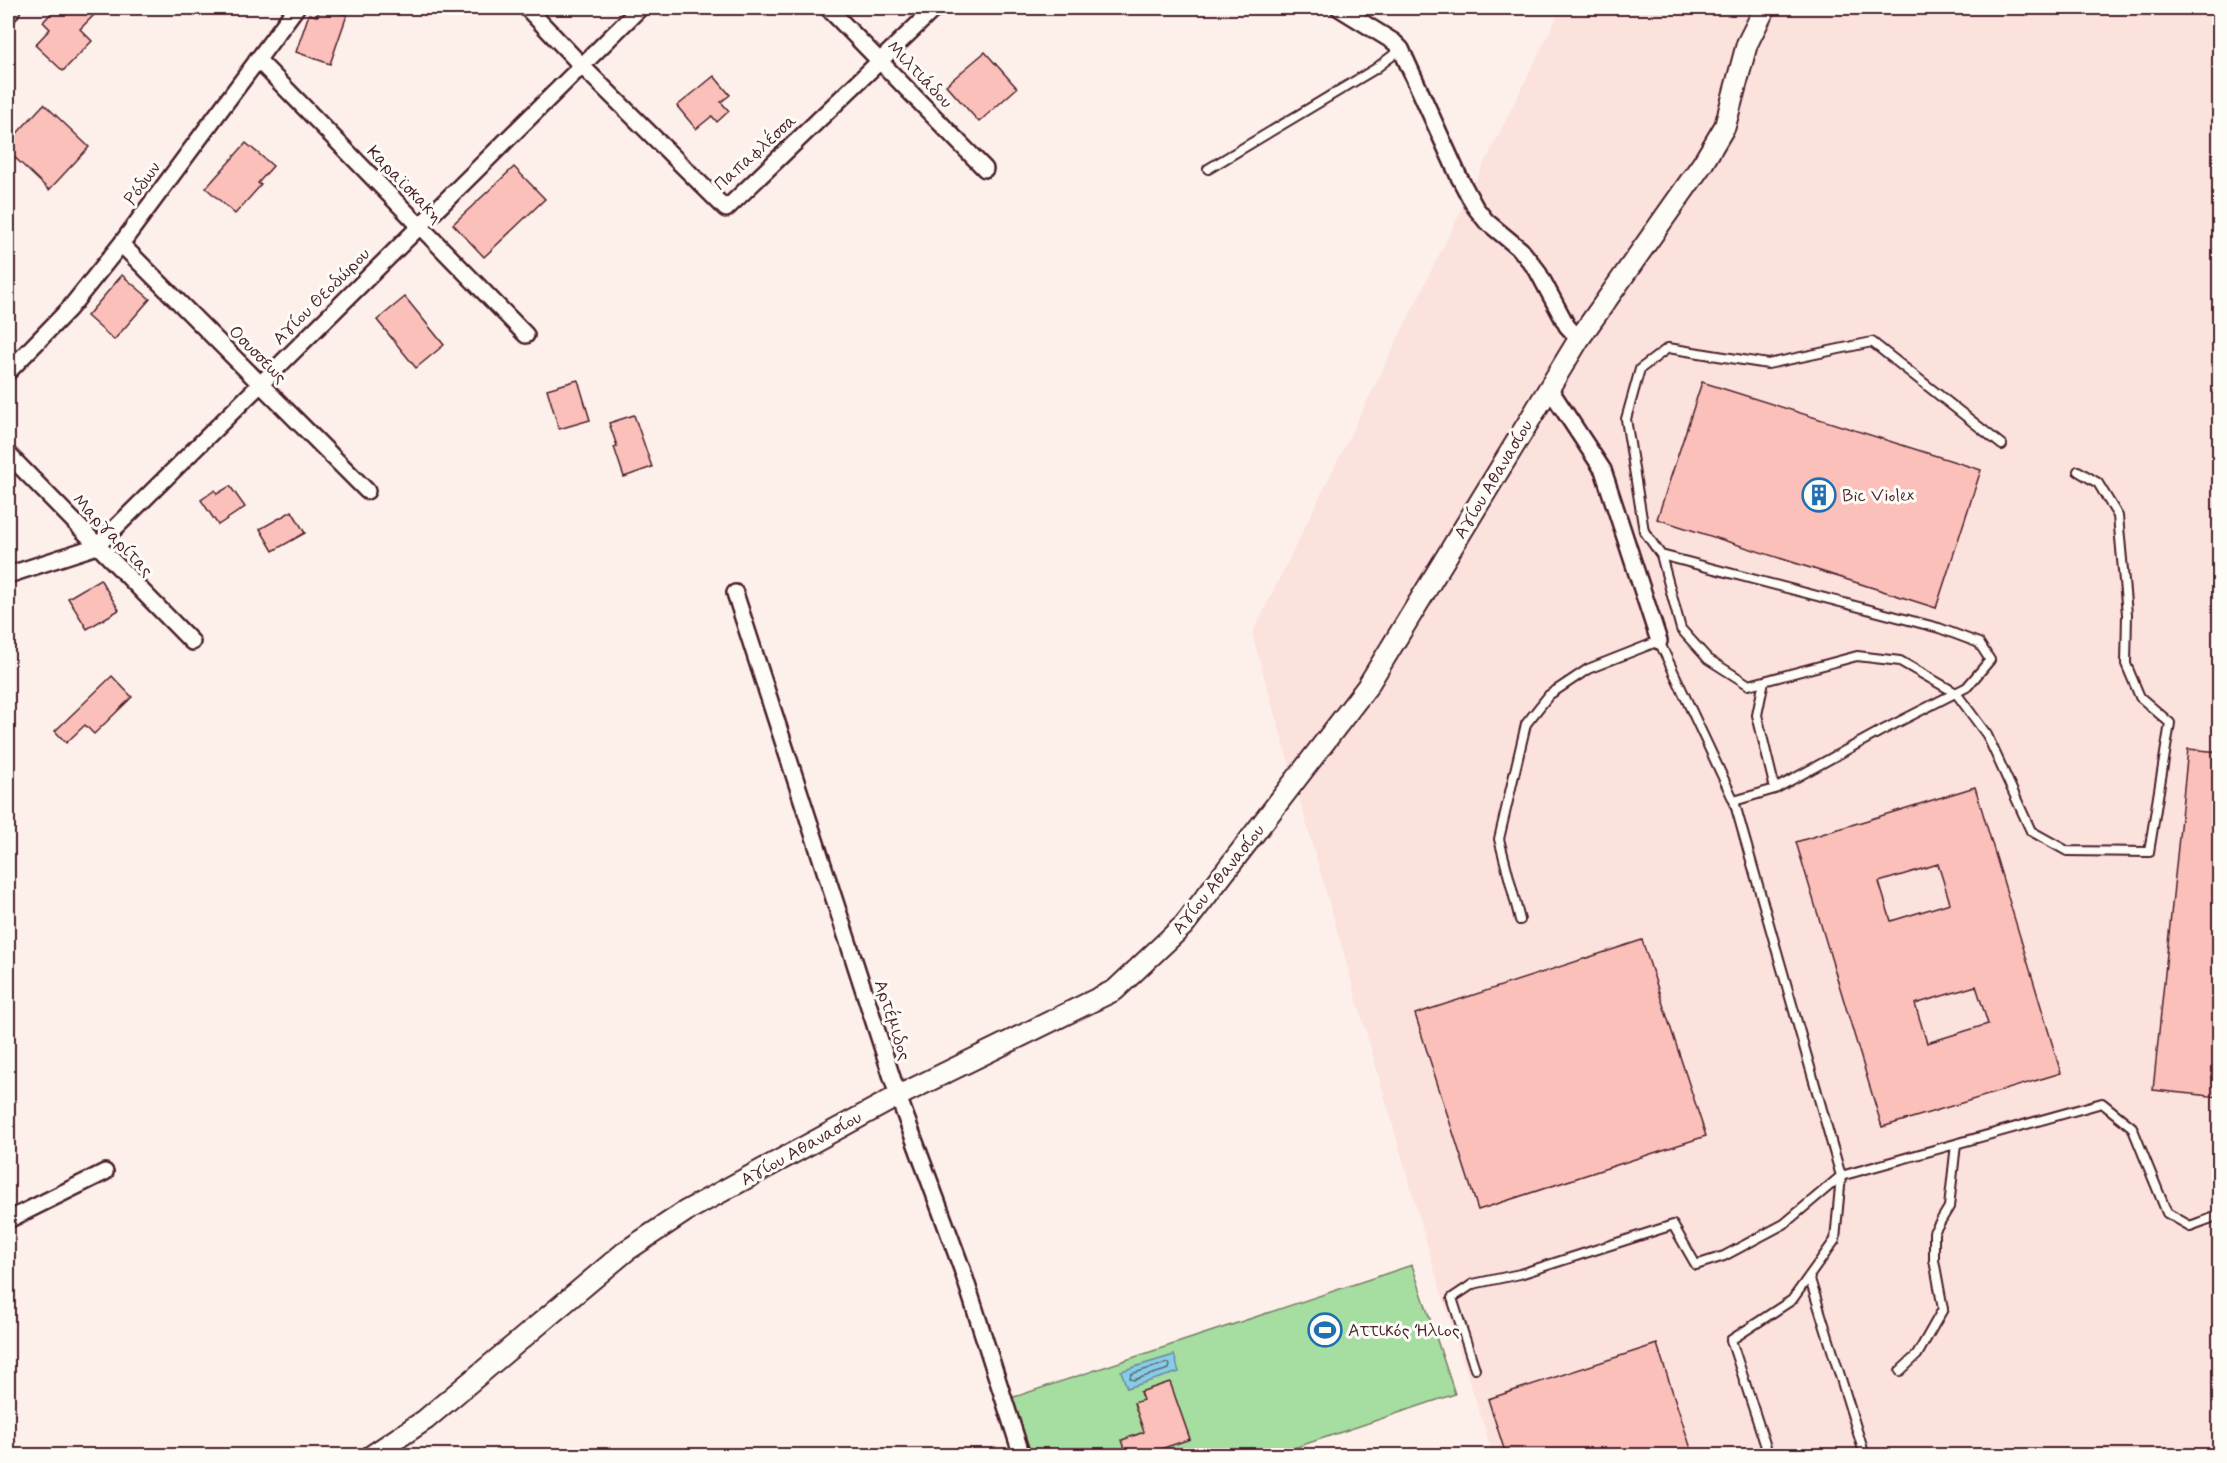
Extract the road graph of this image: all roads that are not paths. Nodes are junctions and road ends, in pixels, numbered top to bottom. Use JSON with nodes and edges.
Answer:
{"nodes":[{"id":1,"x":10,"y":8,"type":"edge"},
{"id":2,"x":296,"y":8,"type":"edge"},
{"id":3,"x":526,"y":8,"type":"edge"},
{"id":4,"x":640,"y":8,"type":"edge"},
{"id":5,"x":828,"y":8,"type":"edge"},
{"id":6,"x":935,"y":8,"type":"edge"},
{"id":7,"x":1765,"y":8,"type":"edge"},
{"id":8,"x":1340,"y":9,"type":"edge"},
{"id":9,"x":8,"y":12,"type":"edge"},
{"id":10,"x":1401,"y":50,"type":"junction"},
{"id":11,"x":257,"y":59,"type":"junction"},
{"id":12,"x":880,"y":61,"type":"junction"},
{"id":13,"x":581,"y":65,"type":"junction"},
{"id":14,"x":985,"y":169,"type":"dead end"},
{"id":15,"x":1208,"y":169,"type":"dead end"},
{"id":16,"x":419,"y":226,"type":"junction"},
{"id":17,"x":121,"y":244,"type":"junction"},
{"id":18,"x":526,"y":335,"type":"dead end"},
{"id":19,"x":1579,"y":339,"type":"junction"},
{"id":20,"x":8,"y":372,"type":"edge"},
{"id":21,"x":261,"y":384,"type":"junction"},
{"id":22,"x":1549,"y":388,"type":"junction"},
{"id":23,"x":2002,"y":445,"type":"dead end"},
{"id":24,"x":8,"y":454,"type":"edge"},
{"id":25,"x":2078,"y":471,"type":"dead end"},
{"id":26,"x":367,"y":490,"type":"dead end"},
{"id":27,"x":97,"y":546,"type":"junction"},
{"id":28,"x":1661,"y":555,"type":"junction"},
{"id":29,"x":8,"y":575,"type":"edge"},
{"id":30,"x":735,"y":593,"type":"dead end"},
{"id":31,"x":192,"y":642,"type":"dead end"},
{"id":32,"x":1659,"y":642,"type":"junction"},
{"id":33,"x":1764,"y":681,"type":"junction"},
{"id":34,"x":1956,"y":693,"type":"junction"},
{"id":35,"x":1775,"y":789,"type":"junction"},
{"id":36,"x":1734,"y":801,"type":"junction"},
{"id":37,"x":1520,"y":920,"type":"dead end"},
{"id":38,"x":898,"y":1096,"type":"junction"},
{"id":39,"x":1956,"y":1144,"type":"junction"},
{"id":40,"x":105,"y":1172,"type":"dead end"},
{"id":41,"x":1841,"y":1176,"type":"junction"},
{"id":42,"x":2220,"y":1215,"type":"edge"},
{"id":43,"x":8,"y":1220,"type":"edge"},
{"id":44,"x":1809,"y":1276,"type":"junction"},
{"id":45,"x":1475,"y":1370,"type":"dead end"},
{"id":46,"x":1900,"y":1371,"type":"dead end"},
{"id":47,"x":371,"y":1455,"type":"edge"},
{"id":48,"x":1022,"y":1455,"type":"edge"},
{"id":49,"x":1769,"y":1455,"type":"edge"},
{"id":50,"x":1865,"y":1455,"type":"edge"}],
"edges":[{"from":1,"to":9,"type":"street"},
{"from":2,"to":11,"type":"street","name":"Ρόδων"},
{"from":3,"to":13,"type":"street","name":"Παπαφλέσσα"},
{"from":4,"to":13,"type":"street","name":"Αγίου Θεοδώρου"},
{"from":5,"to":12,"type":"street","name":"Μιλτιάδου"},
{"from":6,"to":12,"type":"street","name":"Παπαφλέσσα"},
{"from":7,"to":19,"type":"street","name":"Αγίου Αθανασίου"},
{"from":8,"to":10,"type":"street"},
{"from":10,"to":15,"type":"lane"},
{"from":10,"to":19,"type":"street"},
{"from":11,"to":16,"type":"street","name":"Καραϊσκακη"},
{"from":11,"to":17,"type":"street","name":"Ρόδων"},
{"from":12,"to":13,"type":"street","name":"Παπαφλέσσα"},
{"from":12,"to":14,"type":"street","name":"Μιλτιάδου"},
{"from":13,"to":16,"type":"street","name":"Αγίου Θεοδώρου"},
{"from":16,"to":18,"type":"street","name":"Καραϊσκακη"},
{"from":16,"to":21,"type":"street","name":"Αγίου Θεοδώρου"},
{"from":17,"to":20,"type":"street","name":"Ρόδων"},
{"from":17,"to":21,"type":"street","name":"Οσυσσεως"},
{"from":19,"to":22,"type":"street","name":"Αγίου Αθανασίου"},
{"from":21,"to":26,"type":"street","name":"Οσυσσεως"},
{"from":21,"to":27,"type":"street","name":"Αγίου Θεοδώρου"},
{"from":22,"to":32,"type":"street"},
{"from":22,"to":38,"type":"street","name":"Αγίου Αθανασίου"},
{"from":23,"to":28,"type":"lane"},
{"from":24,"to":27,"type":"street","name":"Μαργαρίτας"},
{"from":25,"to":34,"type":"lane"},
{"from":27,"to":29,"type":"street","name":"Αγίου Θεοδώρου"},
{"from":27,"to":31,"type":"street","name":"Μαργαρίτας"},
{"from":28,"to":33,"type":"lane"},
{"from":28,"to":34,"type":"lane"},
{"from":30,"to":38,"type":"street","name":"Αρτέμιδος"},
{"from":32,"to":36,"type":"lane"},
{"from":32,"to":37,"type":"lane"},
{"from":33,"to":34,"type":"lane"},
{"from":33,"to":35,"type":"lane"},
{"from":34,"to":35,"type":"lane"},
{"from":35,"to":36,"type":"lane"},
{"from":36,"to":41,"type":"lane"},
{"from":38,"to":47,"type":"street","name":"Αγίου Αθανασίου"},
{"from":38,"to":48,"type":"street","name":"Αρτέμιδος"},
{"from":39,"to":41,"type":"lane"},
{"from":39,"to":42,"type":"lane"},
{"from":39,"to":46,"type":"lane"},
{"from":40,"to":43,"type":"street"},
{"from":41,"to":44,"type":"lane"},
{"from":41,"to":45,"type":"lane"},
{"from":44,"to":49,"type":"lane"},
{"from":44,"to":50,"type":"lane"}]}
